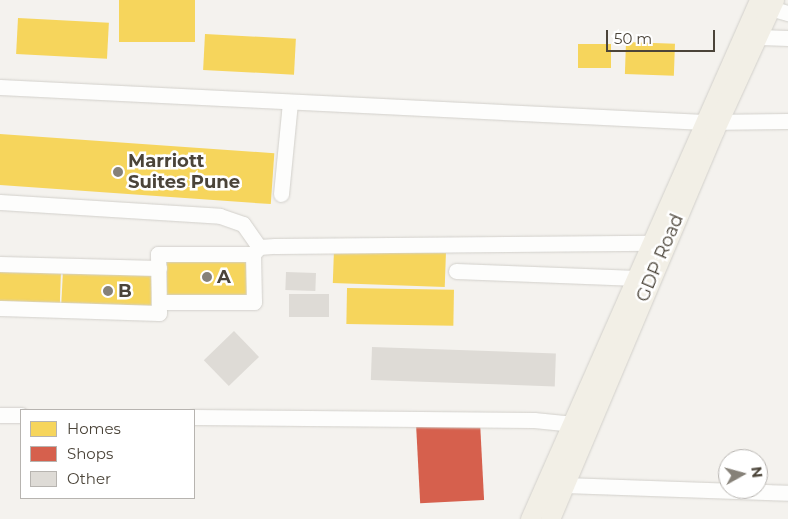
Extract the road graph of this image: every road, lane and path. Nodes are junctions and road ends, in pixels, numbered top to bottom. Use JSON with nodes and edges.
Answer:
{"nodes":[{"id":1,"x":773,"y":5,"type":"edge"},
{"id":2,"x":759,"y":37,"type":"junction"},
{"id":3,"x":788,"y":38,"type":"edge"},
{"id":4,"x":0,"y":87,"type":"edge"},
{"id":5,"x":290,"y":102,"type":"junction"},
{"id":6,"x":711,"y":121,"type":"junction"},
{"id":7,"x":788,"y":121,"type":"edge"},
{"id":8,"x":281,"y":194,"type":"dead end"},
{"id":9,"x":0,"y":202,"type":"edge"},
{"id":10,"x":652,"y":243,"type":"junction"},
{"id":11,"x":256,"y":250,"type":"junction"},
{"id":12,"x":0,"y":264,"type":"edge"},
{"id":13,"x":159,"y":268,"type":"junction"},
{"id":14,"x":456,"y":271,"type":"dead end"},
{"id":15,"x":637,"y":278,"type":"junction"},
{"id":16,"x":159,"y":302,"type":"junction"},
{"id":17,"x":0,"y":308,"type":"edge"},
{"id":18,"x":0,"y":415,"type":"edge"},
{"id":19,"x":20,"y":415,"type":"edge"},
{"id":20,"x":195,"y":417,"type":"edge"},
{"id":21,"x":574,"y":424,"type":"junction"},
{"id":22,"x":564,"y":485,"type":"junction"},
{"id":23,"x":788,"y":493,"type":"edge"},
{"id":24,"x":530,"y":519,"type":"edge"},
{"id":25,"x":550,"y":519,"type":"edge"}],
"edges":[{"from":1,"to":2,"type":"main road","name":"GDP Road"},
{"from":1,"to":6,"type":"main road"},
{"from":2,"to":3,"type":"street"},
{"from":2,"to":6,"type":"main road","name":"GDP Road"},
{"from":4,"to":5,"type":"street"},
{"from":5,"to":6,"type":"street"},
{"from":5,"to":8,"type":"street"},
{"from":6,"to":7,"type":"street"},
{"from":6,"to":10,"type":"main road"},
{"from":6,"to":22,"type":"main road","name":"GDP Road"},
{"from":9,"to":11,"type":"street"},
{"from":10,"to":11,"type":"street"},
{"from":10,"to":15,"type":"main road"},
{"from":11,"to":13,"type":"street"},
{"from":11,"to":16,"type":"street"},
{"from":12,"to":13,"type":"street"},
{"from":13,"to":16,"type":"street"},
{"from":14,"to":15,"type":"street"},
{"from":15,"to":21,"type":"main road"},
{"from":16,"to":17,"type":"street"},
{"from":18,"to":19,"type":"street"},
{"from":20,"to":21,"type":"street"},
{"from":21,"to":24,"type":"main road"},
{"from":22,"to":23,"type":"street"},
{"from":22,"to":25,"type":"main road","name":"GDP Road"}]}
